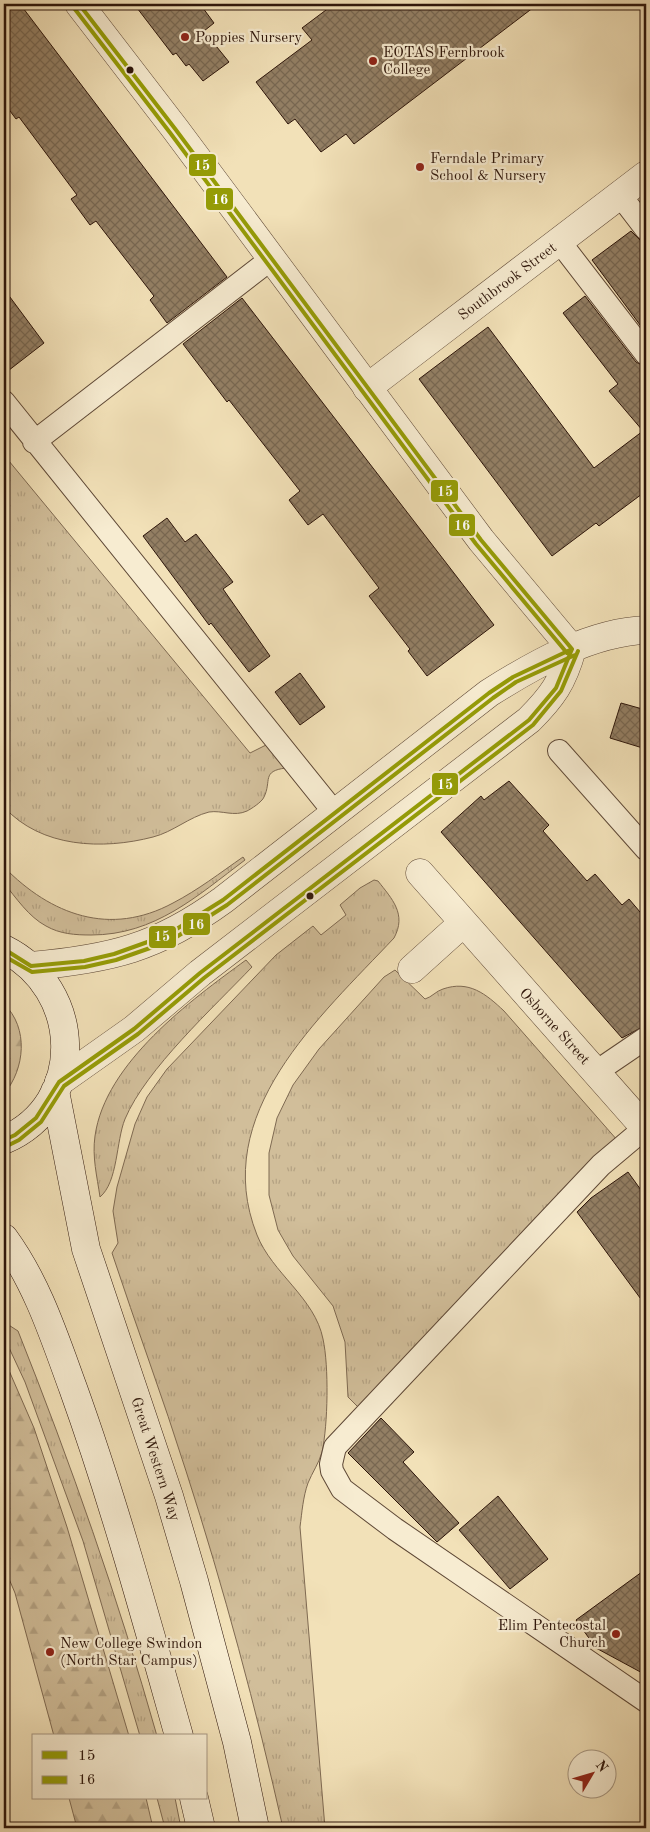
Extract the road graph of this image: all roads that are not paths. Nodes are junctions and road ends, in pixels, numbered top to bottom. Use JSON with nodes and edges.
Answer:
{"nodes":[{"id":1,"x":79,"y":4,"type":"edge"},
{"id":2,"x":646,"y":174,"type":"edge"},
{"id":3,"x":620,"y":195,"type":"junction"},
{"id":4,"x":646,"y":229,"type":"edge"},
{"id":5,"x":559,"y":241,"type":"junction"},
{"id":6,"x":271,"y":259,"type":"junction"},
{"id":7,"x":646,"y":354,"type":"edge"},
{"id":8,"x":368,"y":388,"type":"junction"},
{"id":9,"x":4,"y":402,"type":"edge"},
{"id":10,"x":34,"y":442,"type":"junction"},
{"id":11,"x":646,"y":630,"type":"edge"},
{"id":12,"x":572,"y":649,"type":"junction"},
{"id":13,"x":559,"y":751,"type":"dead end"},
{"id":14,"x":334,"y":812,"type":"junction"},
{"id":15,"x":646,"y":849,"type":"edge"},
{"id":16,"x":420,"y":874,"type":"dead end"},
{"id":17,"x":463,"y":924,"type":"junction"},
{"id":18,"x":4,"y":949,"type":"edge"},
{"id":19,"x":30,"y":966,"type":"junction"},
{"id":20,"x":412,"y":970,"type":"dead end"},
{"id":21,"x":646,"y":1038,"type":"edge"},
{"id":22,"x":596,"y":1072,"type":"junction"},
{"id":23,"x":57,"y":1086,"type":"junction"},
{"id":24,"x":646,"y":1128,"type":"edge"},
{"id":25,"x":4,"y":1140,"type":"edge"},
{"id":26,"x":4,"y":1238,"type":"edge"},
{"id":27,"x":646,"y":1701,"type":"edge"},
{"id":28,"x":178,"y":1734,"type":"edge"},
{"id":29,"x":194,"y":1800,"type":"edge"},
{"id":30,"x":201,"y":1828,"type":"edge"},
{"id":31,"x":255,"y":1828,"type":"edge"}],
"edges":[{"from":1,"to":6,"type":"street"},
{"from":2,"to":3,"type":"street","name":"Southbrook Street"},
{"from":3,"to":4,"type":"lane"},
{"from":3,"to":5,"type":"street","name":"Southbrook Street"},
{"from":5,"to":7,"type":"lane"},
{"from":5,"to":8,"type":"street","name":"Southbrook Street"},
{"from":6,"to":8,"type":"street"},
{"from":6,"to":10,"type":"lane"},
{"from":8,"to":12,"type":"street"},
{"from":9,"to":10,"type":"lane"},
{"from":10,"to":14,"type":"lane"},
{"from":11,"to":12,"type":"street"},
{"from":12,"to":14,"type":"street"},
{"from":12,"to":23,"type":"street"},
{"from":13,"to":15,"type":"lane"},
{"from":14,"to":19,"type":"street"},
{"from":16,"to":17,"type":"street","name":"Osborne Street"},
{"from":17,"to":20,"type":"street"},
{"from":17,"to":22,"type":"street","name":"Osborne Street"},
{"from":18,"to":19,"type":"street"},
{"from":19,"to":23,"type":"street"},
{"from":21,"to":22,"type":"lane"},
{"from":22,"to":24,"type":"street","name":"Osborne Street"},
{"from":23,"to":25,"type":"street"},
{"from":23,"to":31,"type":"street","name":"Great Western Way"},
{"from":24,"to":27,"type":"lane"},
{"from":26,"to":28,"type":"street"},
{"from":29,"to":30,"type":"street"}]}
